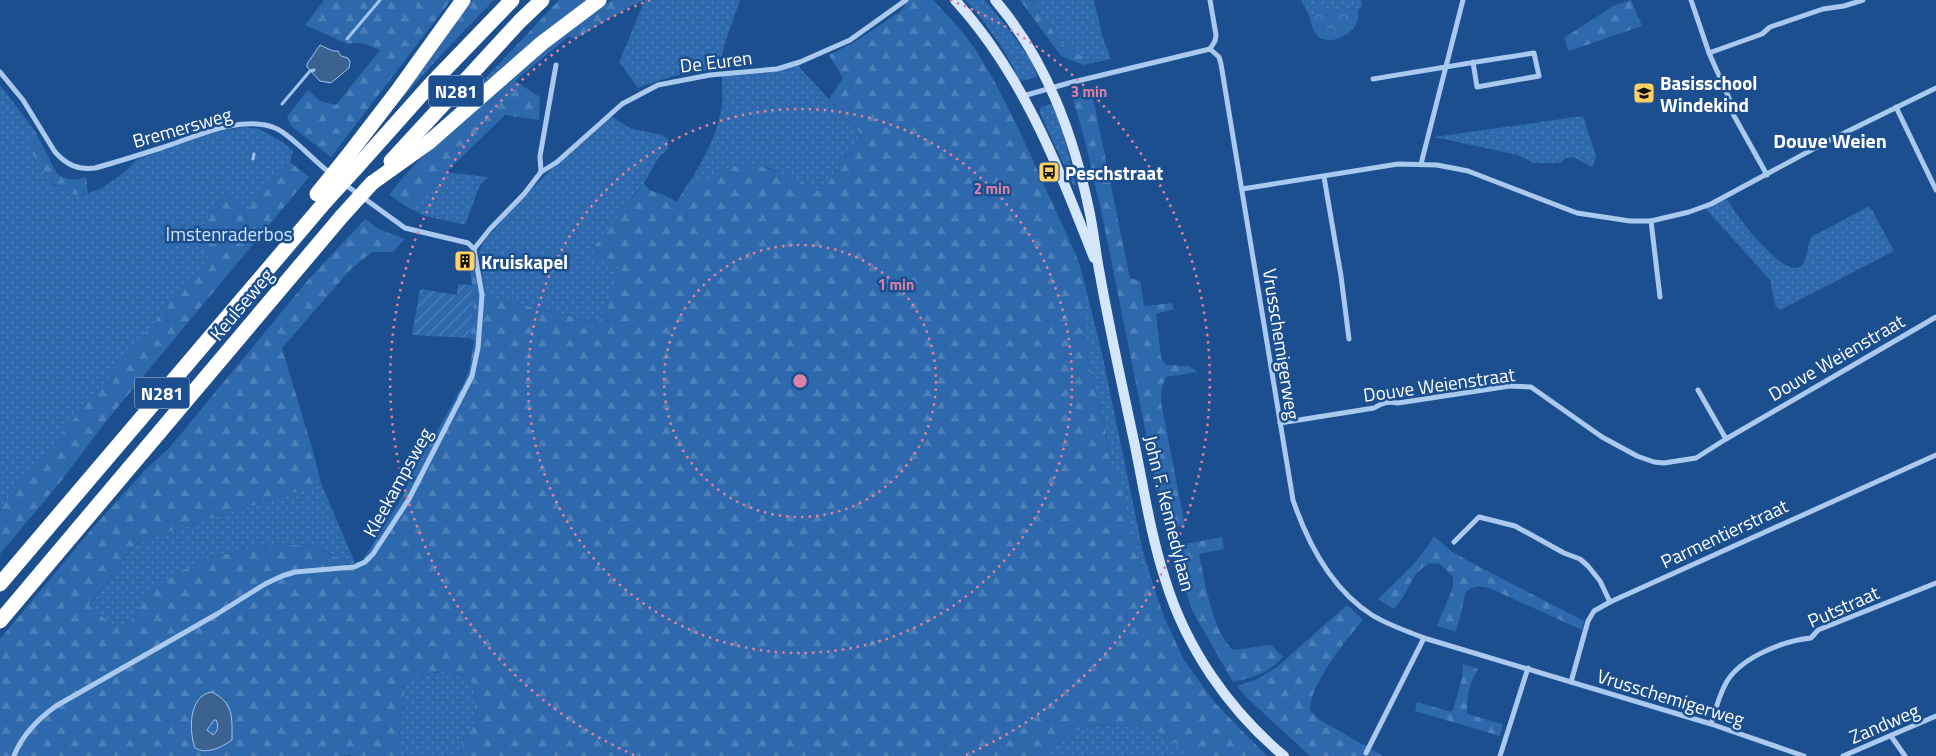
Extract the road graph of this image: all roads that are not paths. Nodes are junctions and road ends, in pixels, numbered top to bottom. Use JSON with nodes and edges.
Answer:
{"nodes":[{"id":1,"x":463,"y":0,"type":"edge"},
{"id":2,"x":512,"y":0,"type":"edge"},
{"id":3,"x":542,"y":0,"type":"edge"},
{"id":4,"x":599,"y":0,"type":"edge"},
{"id":5,"x":906,"y":0,"type":"edge"},
{"id":6,"x":956,"y":0,"type":"edge"},
{"id":7,"x":995,"y":0,"type":"edge"},
{"id":8,"x":1210,"y":0,"type":"edge"},
{"id":9,"x":1463,"y":0,"type":"edge"},
{"id":10,"x":1691,"y":0,"type":"edge"},
{"id":11,"x":1863,"y":0,"type":"edge"},
{"id":12,"x":1210,"y":49,"type":"junction"},
{"id":13,"x":1709,"y":53,"type":"junction"},
{"id":14,"x":1473,"y":62,"type":"junction"},
{"id":15,"x":556,"y":65,"type":"dead end"},
{"id":16,"x":1446,"y":66,"type":"junction"},
{"id":17,"x":0,"y":72,"type":"edge"},
{"id":18,"x":1373,"y":80,"type":"dead end"},
{"id":19,"x":1051,"y":88,"type":"junction"},
{"id":20,"x":1936,"y":88,"type":"edge"},
{"id":21,"x":1023,"y":96,"type":"junction"},
{"id":22,"x":1896,"y":107,"type":"junction"},
{"id":23,"x":351,"y":163,"type":"junction"},
{"id":24,"x":1421,"y":164,"type":"junction"},
{"id":25,"x":541,"y":172,"type":"junction"},
{"id":26,"x":1767,"y":175,"type":"junction"},
{"id":27,"x":1324,"y":177,"type":"junction"},
{"id":28,"x":372,"y":183,"type":"junction"},
{"id":29,"x":1242,"y":189,"type":"junction"},
{"id":30,"x":1936,"y":190,"type":"edge"},
{"id":31,"x":1651,"y":221,"type":"junction"},
{"id":32,"x":474,"y":249,"type":"junction"},
{"id":33,"x":1100,"y":273,"type":"junction"},
{"id":34,"x":1660,"y":297,"type":"dead end"},
{"id":35,"x":1936,"y":317,"type":"edge"},
{"id":36,"x":1349,"y":339,"type":"dead end"},
{"id":37,"x":1698,"y":390,"type":"dead end"},
{"id":38,"x":1280,"y":422,"type":"junction"},
{"id":39,"x":1726,"y":439,"type":"junction"},
{"id":40,"x":1936,"y":455,"type":"edge"},
{"id":41,"x":1454,"y":542,"type":"dead end"},
{"id":42,"x":1936,"y":583,"type":"edge"},
{"id":43,"x":0,"y":584,"type":"edge"},
{"id":44,"x":1610,"y":602,"type":"junction"},
{"id":45,"x":0,"y":621,"type":"edge"},
{"id":46,"x":1424,"y":638,"type":"junction"},
{"id":47,"x":1528,"y":668,"type":"junction"},
{"id":48,"x":1571,"y":682,"type":"junction"},
{"id":49,"x":1936,"y":716,"type":"edge"},
{"id":50,"x":1711,"y":724,"type":"junction"},
{"id":51,"x":1891,"y":736,"type":"junction"},
{"id":52,"x":1366,"y":753,"type":"dead end"},
{"id":53,"x":14,"y":756,"type":"edge"},
{"id":54,"x":1284,"y":756,"type":"edge"},
{"id":55,"x":1500,"y":756,"type":"edge"},
{"id":56,"x":1804,"y":756,"type":"edge"},
{"id":57,"x":1843,"y":756,"type":"edge"},
{"id":58,"x":1905,"y":756,"type":"edge"}],
"edges":[{"from":1,"to":23,"type":"highway","number":"N281"},
{"from":2,"to":23,"type":"highway","name":"Keulseweg","number":"N281"},
{"from":3,"to":28,"type":"highway","name":"Keulseweg","number":"N281"},
{"from":4,"to":28,"type":"highway","number":"N281"},
{"from":5,"to":25,"type":"street","name":"De Euren"},
{"from":6,"to":21,"type":"street","name":"John F. Kennedylaan"},
{"from":7,"to":19,"type":"street","name":"John F. Kennedylaan"},
{"from":8,"to":12,"type":"street"},
{"from":9,"to":16,"type":"street"},
{"from":10,"to":13,"type":"street"},
{"from":11,"to":13,"type":"street"},
{"from":12,"to":19,"type":"street"},
{"from":12,"to":29,"type":"street","name":"Vrusschemigerweg"},
{"from":13,"to":26,"type":"street"},
{"from":14,"to":14,"type":"street"},
{"from":14,"to":16,"type":"street"},
{"from":15,"to":25,"type":"street"},
{"from":16,"to":18,"type":"street"},
{"from":16,"to":24,"type":"street"},
{"from":17,"to":32,"type":"street","name":"Bremersweg"},
{"from":19,"to":21,"type":"street"},
{"from":19,"to":33,"type":"street","name":"John F. Kennedylaan"},
{"from":20,"to":22,"type":"street"},
{"from":21,"to":33,"type":"street","name":"John F. Kennedylaan"},
{"from":22,"to":26,"type":"street"},
{"from":22,"to":30,"type":"street"},
{"from":23,"to":43,"type":"highway","name":"Keulseweg","number":"N281","bridge":true},
{"from":24,"to":27,"type":"street"},
{"from":24,"to":31,"type":"street"},
{"from":25,"to":32,"type":"street","name":"De Euren"},
{"from":26,"to":31,"type":"street"},
{"from":27,"to":29,"type":"street"},
{"from":27,"to":36,"type":"street"},
{"from":28,"to":45,"type":"highway","name":"Keulseweg","number":"N281","bridge":true},
{"from":29,"to":38,"type":"street","name":"Vrusschemigerweg"},
{"from":31,"to":34,"type":"street"},
{"from":32,"to":53,"type":"street","name":"Kleekampsweg"},
{"from":33,"to":54,"type":"street","name":"John F. Kennedylaan"},
{"from":35,"to":39,"type":"street","name":"Douve Weienstraat"},
{"from":37,"to":39,"type":"street"},
{"from":38,"to":39,"type":"street","name":"Douve Weienstraat"},
{"from":38,"to":46,"type":"street","name":"Vrusschemigerweg"},
{"from":40,"to":44,"type":"street","name":"Parmentierstraat"},
{"from":41,"to":44,"type":"street"},
{"from":42,"to":50,"type":"street","name":"Putstraat"},
{"from":44,"to":48,"type":"street","name":"Parmentierstraat"},
{"from":46,"to":47,"type":"street","name":"Vrusschemigerweg"},
{"from":46,"to":52,"type":"street"},
{"from":47,"to":48,"type":"street","name":"Vrusschemigerweg"},
{"from":47,"to":55,"type":"street"},
{"from":48,"to":50,"type":"street","name":"Vrusschemigerweg"},
{"from":49,"to":51,"type":"street","name":"Zandweg"},
{"from":50,"to":56,"type":"street","name":"Vrusschemigerweg"},
{"from":51,"to":57,"type":"street","name":"Zandweg"},
{"from":51,"to":58,"type":"street"}]}
